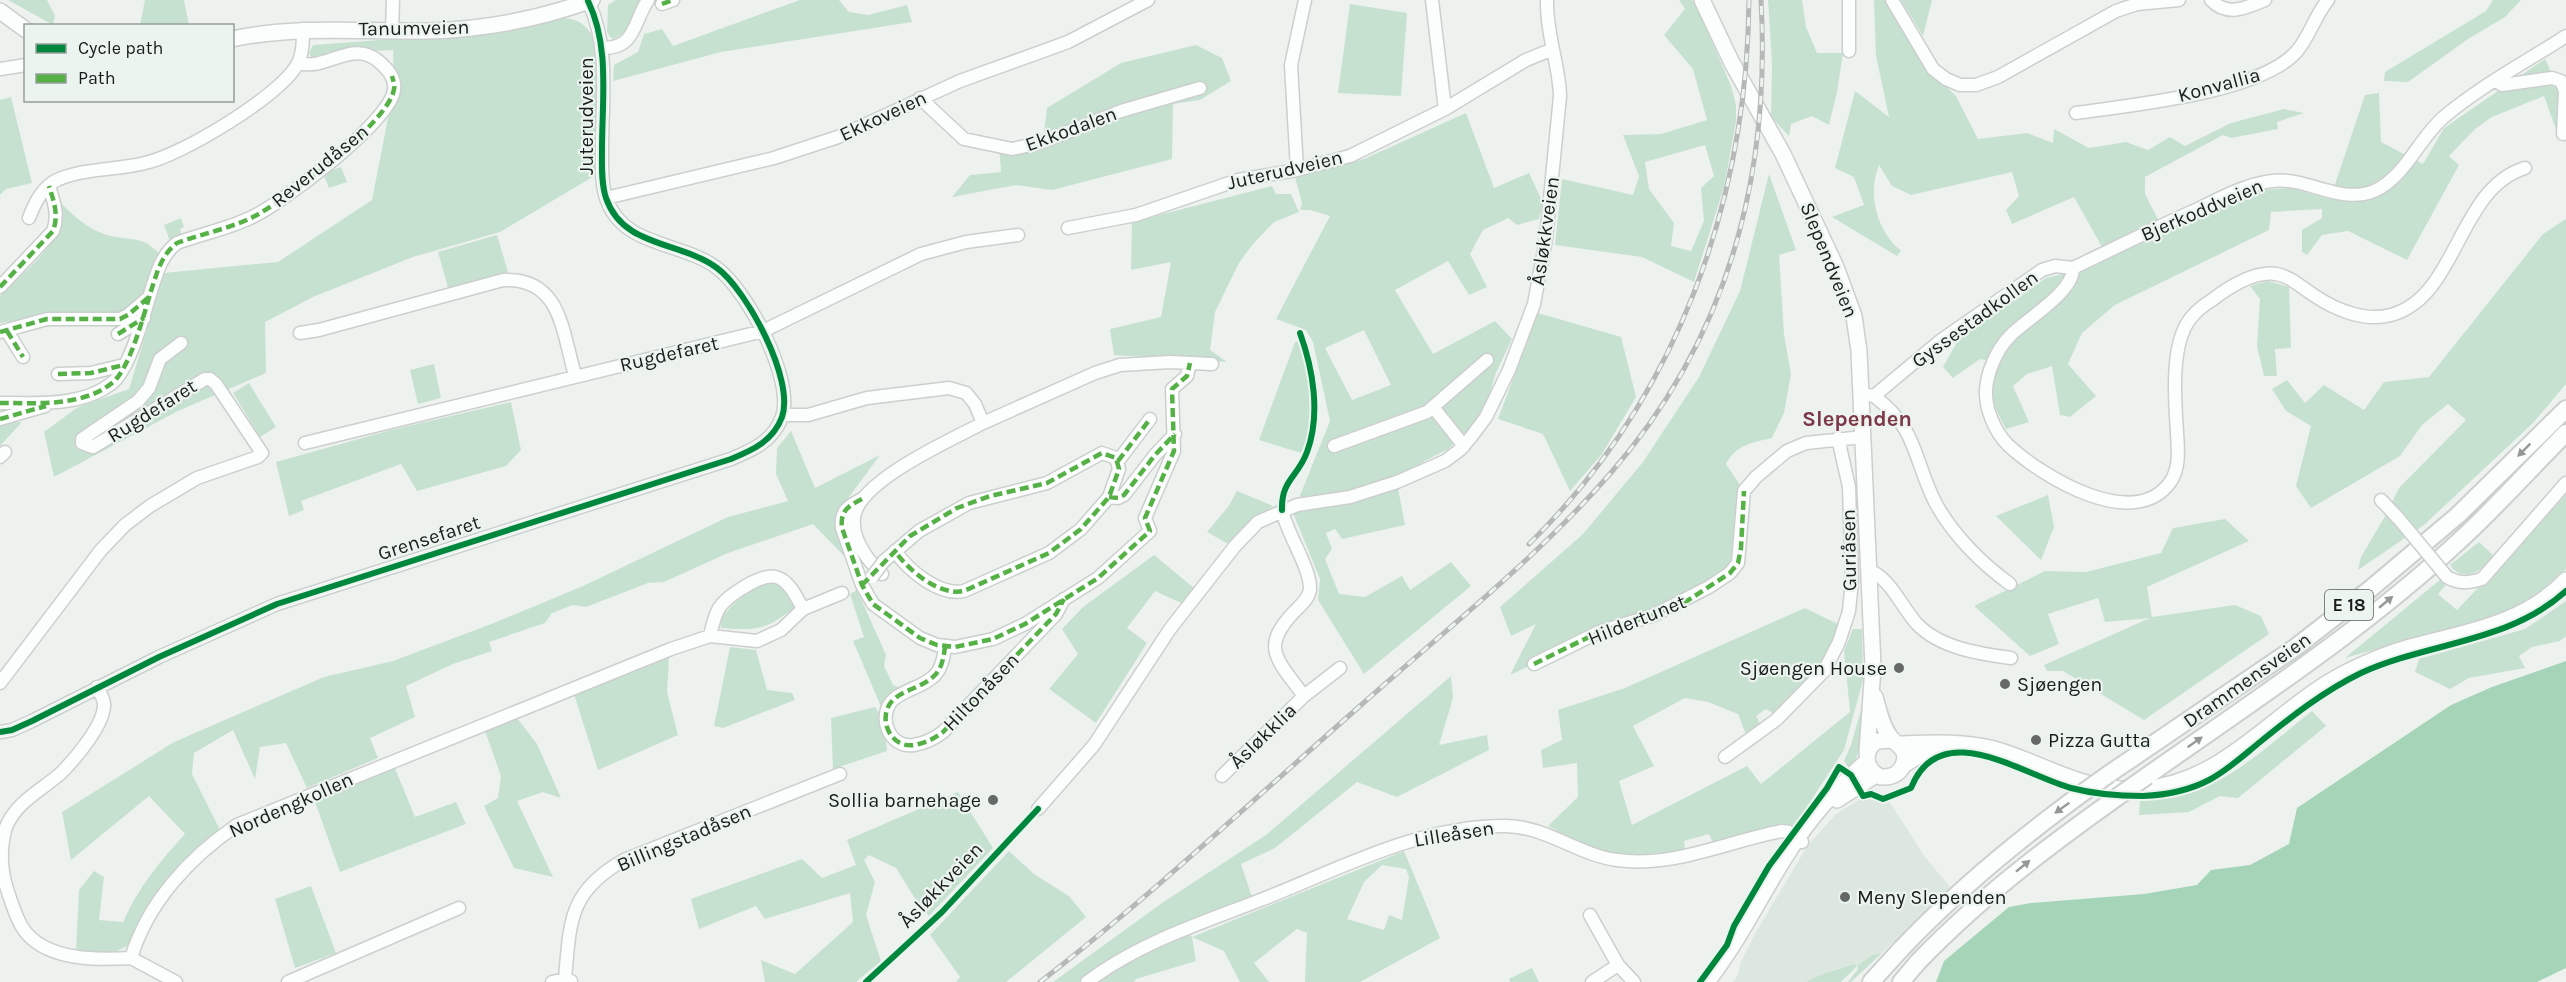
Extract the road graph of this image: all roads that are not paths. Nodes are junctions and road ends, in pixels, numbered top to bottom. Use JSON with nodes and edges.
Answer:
{"nodes":[{"id":1,"x":393,"y":0,"type":"edge"},
{"id":2,"x":648,"y":0,"type":"edge"},
{"id":3,"x":1149,"y":0,"type":"edge"},
{"id":4,"x":1305,"y":0,"type":"edge"},
{"id":5,"x":1432,"y":0,"type":"edge"},
{"id":6,"x":1547,"y":0,"type":"edge"},
{"id":7,"x":1702,"y":0,"type":"edge"},
{"id":8,"x":1849,"y":0,"type":"edge"},
{"id":9,"x":1892,"y":0,"type":"edge"},
{"id":10,"x":2179,"y":0,"type":"edge"},
{"id":11,"x":2211,"y":0,"type":"edge"},
{"id":12,"x":2265,"y":0,"type":"edge"},
{"id":13,"x":2328,"y":0,"type":"edge"},
{"id":14,"x":590,"y":1,"type":"edge"},
{"id":15,"x":2137,"y":2,"type":"edge"},
{"id":16,"x":0,"y":11,"type":"edge"},
{"id":17,"x":24,"y":29,"type":"edge"},
{"id":18,"x":303,"y":29,"type":"junction"},
{"id":19,"x":392,"y":30,"type":"junction"},
{"id":20,"x":2566,"y":36,"type":"edge"},
{"id":21,"x":234,"y":39,"type":"edge"},
{"id":22,"x":602,"y":48,"type":"junction"},
{"id":23,"x":1553,"y":49,"type":"junction"},
{"id":24,"x":1849,"y":51,"type":"dead end"},
{"id":25,"x":299,"y":63,"type":"junction"},
{"id":26,"x":24,"y":65,"type":"edge"},
{"id":27,"x":0,"y":69,"type":"edge"},
{"id":28,"x":2496,"y":81,"type":"junction"},
{"id":29,"x":1200,"y":88,"type":"dead end"},
{"id":30,"x":920,"y":98,"type":"junction"},
{"id":31,"x":1445,"y":109,"type":"junction"},
{"id":32,"x":2076,"y":113,"type":"dead end"},
{"id":33,"x":2563,"y":134,"type":"dead end"},
{"id":34,"x":2525,"y":168,"type":"dead end"},
{"id":35,"x":1298,"y":170,"type":"junction"},
{"id":36,"x":49,"y":186,"type":"junction"},
{"id":37,"x":606,"y":198,"type":"junction"},
{"id":38,"x":29,"y":218,"type":"dead end"},
{"id":39,"x":1068,"y":228,"type":"dead end"},
{"id":40,"x":1018,"y":235,"type":"dead end"},
{"id":41,"x":2073,"y":268,"type":"junction"},
{"id":42,"x":0,"y":287,"type":"edge"},
{"id":43,"x":149,"y":297,"type":"junction"},
{"id":44,"x":144,"y":318,"type":"junction"},
{"id":45,"x":763,"y":331,"type":"junction"},
{"id":46,"x":4,"y":332,"type":"edge"},
{"id":47,"x":300,"y":333,"type":"dead end"},
{"id":48,"x":118,"y":334,"type":"dead end"},
{"id":49,"x":181,"y":343,"type":"dead end"},
{"id":50,"x":23,"y":357,"type":"dead end"},
{"id":51,"x":1487,"y":360,"type":"dead end"},
{"id":52,"x":1190,"y":363,"type":"junction"},
{"id":53,"x":1212,"y":364,"type":"dead end"},
{"id":54,"x":124,"y":365,"type":"junction"},
{"id":55,"x":58,"y":374,"type":"dead end"},
{"id":56,"x":575,"y":375,"type":"junction"},
{"id":57,"x":1867,"y":395,"type":"junction"},
{"id":58,"x":54,"y":402,"type":"junction"},
{"id":59,"x":0,"y":403,"type":"edge"},
{"id":60,"x":1433,"y":407,"type":"junction"},
{"id":61,"x":2566,"y":409,"type":"edge"},
{"id":62,"x":783,"y":415,"type":"junction"},
{"id":63,"x":1150,"y":418,"type":"dead end"},
{"id":64,"x":0,"y":419,"type":"edge"},
{"id":65,"x":983,"y":423,"type":"junction"},
{"id":66,"x":2566,"y":433,"type":"edge"},
{"id":67,"x":1175,"y":434,"type":"junction"},
{"id":68,"x":1863,"y":437,"type":"junction"},
{"id":69,"x":1838,"y":438,"type":"junction"},
{"id":70,"x":305,"y":443,"type":"dead end"},
{"id":71,"x":1334,"y":446,"type":"dead end"},
{"id":72,"x":1464,"y":446,"type":"junction"},
{"id":73,"x":1118,"y":461,"type":"junction"},
{"id":74,"x":2566,"y":483,"type":"edge"},
{"id":75,"x":1110,"y":497,"type":"junction"},
{"id":76,"x":862,"y":499,"type":"junction"},
{"id":77,"x":2380,"y":501,"type":"dead end"},
{"id":78,"x":1282,"y":510,"type":"junction"},
{"id":79,"x":895,"y":551,"type":"junction"},
{"id":80,"x":1868,"y":570,"type":"junction"},
{"id":81,"x":872,"y":579,"type":"junction"},
{"id":82,"x":2566,"y":580,"type":"edge"},
{"id":83,"x":2010,"y":584,"type":"dead end"},
{"id":84,"x":842,"y":593,"type":"dead end"},
{"id":85,"x":1064,"y":599,"type":"junction"},
{"id":86,"x":804,"y":609,"type":"junction"},
{"id":87,"x":710,"y":636,"type":"junction"},
{"id":88,"x":945,"y":646,"type":"junction"},
{"id":89,"x":2011,"y":658,"type":"dead end"},
{"id":90,"x":1534,"y":664,"type":"dead end"},
{"id":91,"x":1340,"y":668,"type":"dead end"},
{"id":92,"x":0,"y":682,"type":"edge"},
{"id":93,"x":97,"y":687,"type":"junction"},
{"id":94,"x":1873,"y":689,"type":"junction"},
{"id":95,"x":1305,"y":696,"type":"junction"},
{"id":96,"x":0,"y":732,"type":"edge"},
{"id":97,"x":1896,"y":742,"type":"junction"},
{"id":98,"x":1953,"y":744,"type":"junction"},
{"id":99,"x":1867,"y":756,"type":"junction"},
{"id":100,"x":1725,"y":757,"type":"dead end"},
{"id":101,"x":1904,"y":765,"type":"junction"},
{"id":102,"x":840,"y":774,"type":"dead end"},
{"id":103,"x":1876,"y":775,"type":"junction"},
{"id":104,"x":1222,"y":776,"type":"dead end"},
{"id":105,"x":1038,"y":809,"type":"dead end"},
{"id":106,"x":1800,"y":840,"type":"junction"},
{"id":107,"x":459,"y":908,"type":"dead end"},
{"id":108,"x":1590,"y":915,"type":"dead end"},
{"id":109,"x":131,"y":958,"type":"junction"},
{"id":110,"x":1618,"y":966,"type":"junction"},
{"id":111,"x":569,"y":980,"type":"edge"},
{"id":112,"x":176,"y":982,"type":"edge"},
{"id":113,"x":288,"y":982,"type":"edge"},
{"id":114,"x":552,"y":982,"type":"edge"},
{"id":115,"x":1087,"y":982,"type":"edge"},
{"id":116,"x":1592,"y":982,"type":"edge"},
{"id":117,"x":1634,"y":982,"type":"edge"},
{"id":118,"x":1707,"y":982,"type":"edge"},
{"id":119,"x":1717,"y":982,"type":"edge"},
{"id":120,"x":1871,"y":982,"type":"edge"},
{"id":121,"x":1901,"y":982,"type":"edge"}],
"edges":[{"from":1,"to":19,"type":"street"},
{"from":2,"to":22,"type":"street"},
{"from":3,"to":30,"type":"street","name":"Ekkoveien"},
{"from":4,"to":35,"type":"street"},
{"from":5,"to":31,"type":"street"},
{"from":6,"to":23,"type":"street","name":"Åsløkkveien"},
{"from":7,"to":57,"type":"main road","name":"Slependveien"},
{"from":8,"to":24,"type":"street"},
{"from":9,"to":15,"type":"street"},
{"from":10,"to":15,"type":"street"},
{"from":11,"to":12,"type":"street"},
{"from":13,"to":32,"type":"street","name":"Konvallia"},
{"from":14,"to":19,"type":"main road","name":"Tanumveien"},
{"from":14,"to":22,"type":"street","name":"Juterudveien"},
{"from":16,"to":17,"type":"main road"},
{"from":18,"to":19,"type":"main road","name":"Tanumveien"},
{"from":18,"to":21,"type":"main road","name":"Tanumveien"},
{"from":18,"to":25,"type":"street"},
{"from":20,"to":28,"type":"street","name":"Bjerkoddveien"},
{"from":22,"to":37,"type":"street","name":"Juterudveien"},
{"from":23,"to":31,"type":"street","name":"Juterudveien"},
{"from":23,"to":72,"type":"street","name":"Åsløkkveien"},
{"from":25,"to":36,"type":"street"},
{"from":25,"to":43,"type":"street","name":"Reverudåsen"},
{"from":26,"to":27,"type":"street"},
{"from":28,"to":33,"type":"street"},
{"from":28,"to":41,"type":"street","name":"Bjerkoddveien"},
{"from":29,"to":30,"type":"street","name":"Ekkodalen"},
{"from":30,"to":37,"type":"street","name":"Ekkoveien"},
{"from":31,"to":35,"type":"street","name":"Juterudveien"},
{"from":34,"to":41,"type":"street","name":"Gyssestadkollen"},
{"from":35,"to":39,"type":"street","name":"Juterudveien"},
{"from":36,"to":38,"type":"street"},
{"from":36,"to":42,"type":"street"},
{"from":37,"to":45,"type":"street","name":"Juterudveien"},
{"from":40,"to":45,"type":"street"},
{"from":41,"to":57,"type":"street","name":"Gyssestadkollen"},
{"from":43,"to":44,"type":"street","name":"Reverudåsen"},
{"from":43,"to":46,"type":"street"},
{"from":44,"to":48,"type":"street"},
{"from":44,"to":54,"type":"street","name":"Reverudåsen"},
{"from":45,"to":56,"type":"street","name":"Rugdefaret"},
{"from":45,"to":62,"type":"street"},
{"from":46,"to":50,"type":"street"},
{"from":47,"to":56,"type":"street"},
{"from":49,"to":92,"type":"street","name":"Rugdefaret"},
{"from":51,"to":60,"type":"street"},
{"from":52,"to":53,"type":"street","name":"Hiltonåsen"},
{"from":52,"to":65,"type":"street","name":"Hiltonåsen"},
{"from":52,"to":67,"type":"street","name":"Hiltonåsen"},
{"from":54,"to":55,"type":"street"},
{"from":54,"to":58,"type":"street","name":"Reverudåsen"},
{"from":56,"to":70,"type":"street","name":"Rugdefaret"},
{"from":57,"to":68,"type":"main road","name":"Slependveien"},
{"from":57,"to":83,"type":"street"},
{"from":58,"to":59,"type":"street","name":"Reverudåsen"},
{"from":58,"to":64,"type":"street"},
{"from":60,"to":71,"type":"street"},
{"from":60,"to":72,"type":"street"},
{"from":61,"to":120,"type":"highway","name":"Drammensveien","number":"E 18","one_way":true,"bridge":true},
{"from":62,"to":65,"type":"street"},
{"from":62,"to":93,"type":"street","name":"Grensefaret"},
{"from":63,"to":73,"type":"street"},
{"from":65,"to":76,"type":"street","name":"Hiltonåsen"},
{"from":121,"to":66,"type":"highway","name":"Drammensveien","number":"E 18","one_way":true,"bridge":true},
{"from":67,"to":75,"type":"street"},
{"from":67,"to":85,"type":"street","name":"Hiltonåsen"},
{"from":68,"to":69,"type":"street","name":"Hildertunet"},
{"from":68,"to":80,"type":"main road","name":"Slependveien"},
{"from":69,"to":90,"type":"street","name":"Hildertunet"},
{"from":69,"to":100,"type":"street","name":"Guriåsen"},
{"from":72,"to":78,"type":"street","name":"Åsløkkveien"},
{"from":73,"to":75,"type":"street"},
{"from":73,"to":79,"type":"street"},
{"from":74,"to":77,"type":"street","bridge":true},
{"from":75,"to":79,"type":"street"},
{"from":76,"to":81,"type":"street","name":"Hiltonåsen"},
{"from":76,"to":81,"type":"street","name":"Hiltonåsen"},
{"from":78,"to":95,"type":"street","name":"Åsløkklia"},
{"from":78,"to":105,"type":"street","name":"Åsløkkveien"},
{"from":79,"to":81,"type":"street","bridge":true},
{"from":80,"to":89,"type":"street"},
{"from":80,"to":94,"type":"main road","name":"Slependveien"},
{"from":81,"to":88,"type":"street","name":"Hiltonåsen"},
{"from":82,"to":98,"type":"main road"},
{"from":84,"to":86,"type":"street","name":"Nordengkollen"},
{"from":85,"to":88,"type":"street","name":"Hiltonåsen"},
{"from":85,"to":88,"type":"street","name":"Hiltonåsen"},
{"from":86,"to":87,"type":"street","name":"Nordengkollen"},
{"from":86,"to":87,"type":"street"},
{"from":87,"to":109,"type":"street","name":"Nordengkollen"},
{"from":91,"to":95,"type":"street","name":"Åsløkklia"},
{"from":93,"to":96,"type":"street","name":"Grensefaret"},
{"from":93,"to":109,"type":"street"},
{"from":94,"to":97,"type":"main road","name":"Slependveien"},
{"from":94,"to":99,"type":"main road","name":"Slependveien"},
{"from":95,"to":104,"type":"street","name":"Åsløkklia"},
{"from":97,"to":98,"type":"main road"},
{"from":97,"to":99,"type":"main road"},
{"from":97,"to":101,"type":"main road"},
{"from":98,"to":101,"type":"main road"},
{"from":99,"to":103,"type":"main road"},
{"from":99,"to":106,"type":"main road"},
{"from":101,"to":103,"type":"main road"},
{"from":102,"to":111,"type":"street","name":"Billingstadåsen"},
{"from":103,"to":106,"type":"main road"},
{"from":106,"to":115,"type":"street","name":"Lilleåsen"},
{"from":106,"to":118,"type":"main road"},
{"from":106,"to":119,"type":"main road"},
{"from":107,"to":113,"type":"street"},
{"from":108,"to":110,"type":"street"},
{"from":109,"to":112,"type":"street"},
{"from":110,"to":116,"type":"street"},
{"from":110,"to":117,"type":"street"},
{"from":111,"to":114,"type":"street","name":"Billingstadåsen"}]}
